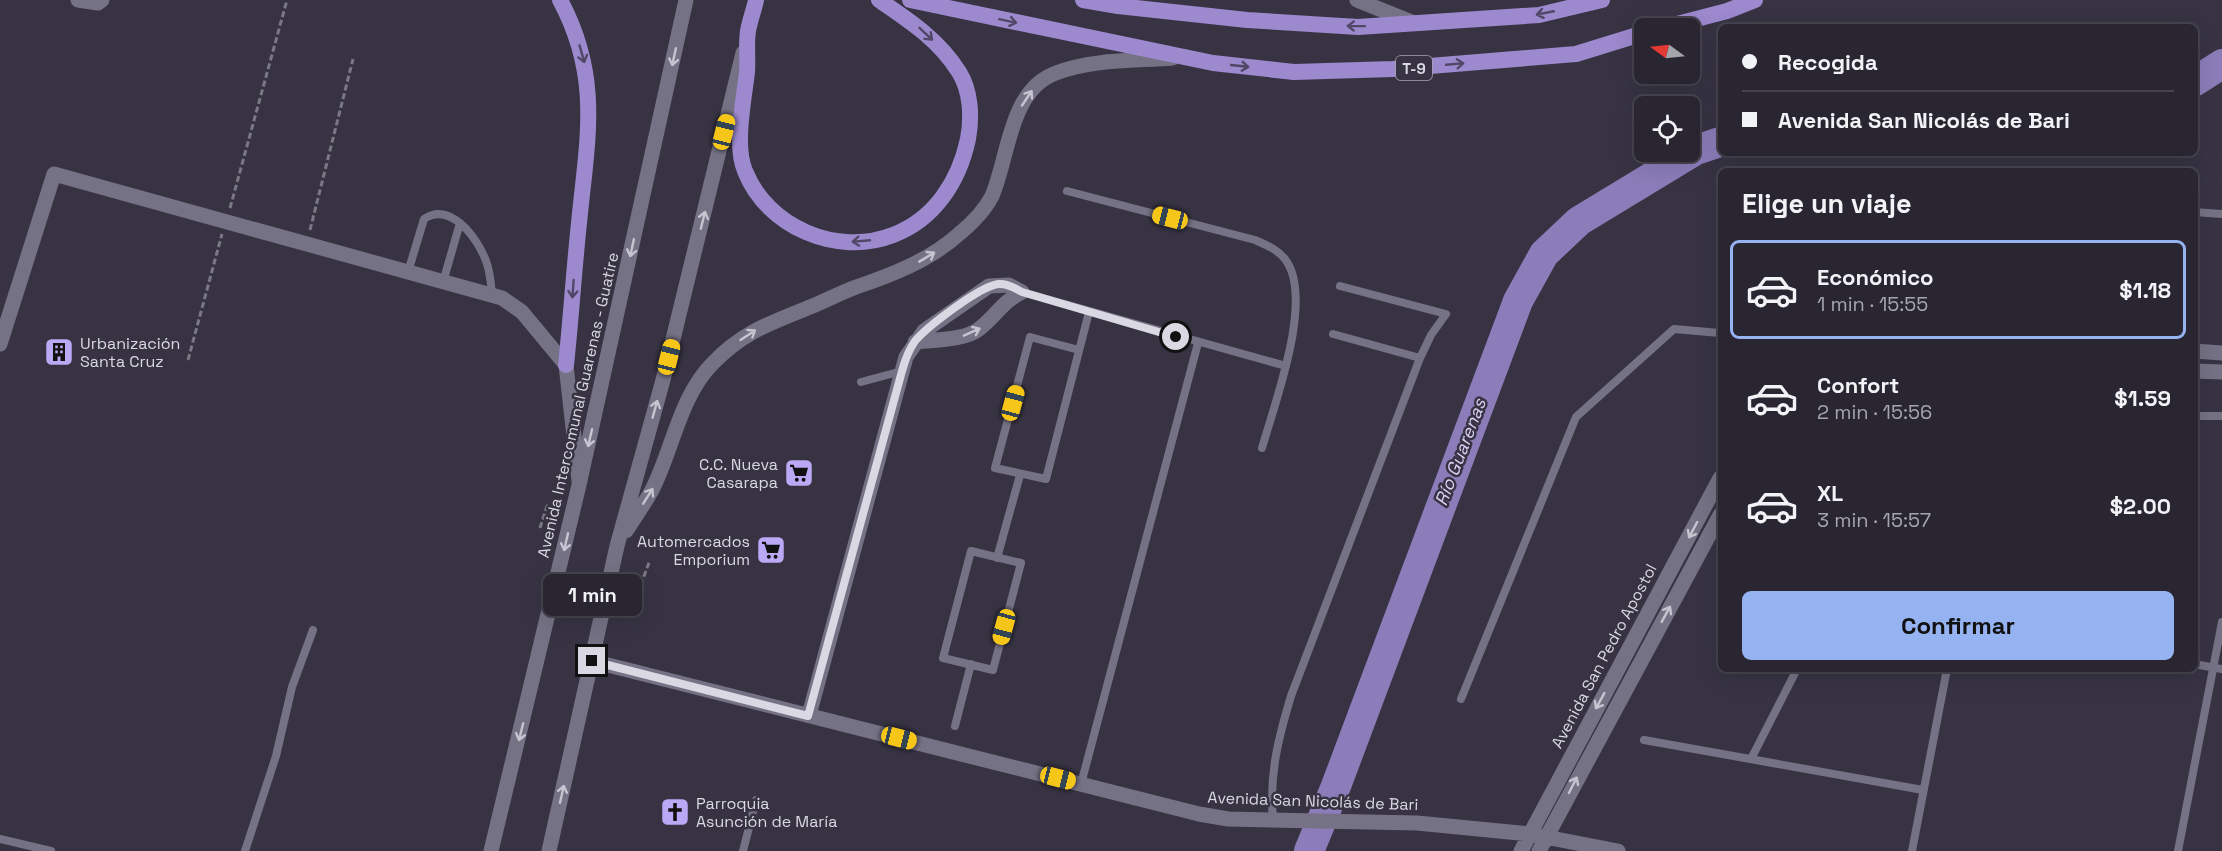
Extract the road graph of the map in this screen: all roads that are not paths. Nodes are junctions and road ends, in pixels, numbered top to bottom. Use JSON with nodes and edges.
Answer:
{"nodes":[{"id":1,"x":78,"y":0,"type":"edge"},
{"id":2,"x":102,"y":0,"type":"edge"},
{"id":3,"x":560,"y":0,"type":"edge"},
{"id":4,"x":686,"y":0,"type":"edge"},
{"id":5,"x":756,"y":0,"type":"edge"},
{"id":6,"x":879,"y":0,"type":"edge"},
{"id":7,"x":910,"y":0,"type":"edge"},
{"id":8,"x":1083,"y":0,"type":"edge"},
{"id":9,"x":1357,"y":0,"type":"edge"},
{"id":10,"x":1602,"y":0,"type":"edge"},
{"id":11,"x":1755,"y":0,"type":"edge"},
{"id":12,"x":1700,"y":18,"type":"edge"},
{"id":13,"x":1414,"y":23,"type":"junction"},
{"id":14,"x":748,"y":32,"type":"junction"},
{"id":15,"x":1634,"y":36,"type":"edge"},
{"id":16,"x":1182,"y":57,"type":"junction"},
{"id":17,"x":1066,"y":191,"type":"dead end"},
{"id":18,"x":2198,"y":212,"type":"edge"},
{"id":19,"x":2222,"y":214,"type":"edge"},
{"id":20,"x":460,"y":223,"type":"junction"},
{"id":21,"x":408,"y":272,"type":"junction"},
{"id":22,"x":443,"y":282,"type":"junction"},
{"id":23,"x":1340,"y":286,"type":"dead end"},
{"id":24,"x":1022,"y":292,"type":"junction"},
{"id":25,"x":492,"y":294,"type":"junction"},
{"id":26,"x":1089,"y":312,"type":"junction"},
{"id":27,"x":1718,"y":333,"type":"edge"},
{"id":28,"x":1333,"y":334,"type":"dead end"},
{"id":29,"x":915,"y":342,"type":"junction"},
{"id":30,"x":1198,"y":343,"type":"junction"},
{"id":31,"x":0,"y":344,"type":"edge"},
{"id":32,"x":1079,"y":350,"type":"junction"},
{"id":33,"x":2198,"y":351,"type":"edge"},
{"id":34,"x":2222,"y":353,"type":"edge"},
{"id":35,"x":1420,"y":358,"type":"junction"},
{"id":36,"x":566,"y":365,"type":"junction"},
{"id":37,"x":1286,"y":366,"type":"junction"},
{"id":38,"x":902,"y":371,"type":"junction"},
{"id":39,"x":2198,"y":371,"type":"edge"},
{"id":40,"x":2222,"y":372,"type":"edge"},
{"id":41,"x":861,"y":382,"type":"dead end"},
{"id":42,"x":2198,"y":416,"type":"edge"},
{"id":43,"x":2222,"y":416,"type":"edge"},
{"id":44,"x":1262,"y":448,"type":"dead end"},
{"id":45,"x":1020,"y":475,"type":"junction"},
{"id":46,"x":1718,"y":482,"type":"edge"},
{"id":47,"x":579,"y":485,"type":"junction"},
{"id":48,"x":1718,"y":519,"type":"edge"},
{"id":49,"x":617,"y":546,"type":"junction"},
{"id":50,"x":997,"y":558,"type":"junction"},
{"id":51,"x":2222,"y":622,"type":"edge"},
{"id":52,"x":313,"y":630,"type":"dead end"},
{"id":53,"x":592,"y":661,"type":"junction"},
{"id":54,"x":970,"y":664,"type":"junction"},
{"id":55,"x":2198,"y":665,"type":"edge"},
{"id":56,"x":2218,"y":669,"type":"edge"},
{"id":57,"x":1795,"y":672,"type":"edge"},
{"id":58,"x":1946,"y":672,"type":"edge"},
{"id":59,"x":1461,"y":699,"type":"dead end"},
{"id":60,"x":808,"y":716,"type":"junction"},
{"id":61,"x":955,"y":726,"type":"dead end"},
{"id":62,"x":1644,"y":740,"type":"dead end"},
{"id":63,"x":1750,"y":759,"type":"junction"},
{"id":64,"x":1081,"y":784,"type":"junction"},
{"id":65,"x":1923,"y":790,"type":"junction"},
{"id":66,"x":756,"y":800,"type":"dead end"},
{"id":67,"x":1265,"y":820,"type":"junction"},
{"id":68,"x":1530,"y":834,"type":"junction"},
{"id":69,"x":0,"y":839,"type":"edge"},
{"id":70,"x":1543,"y":844,"type":"edge"},
{"id":71,"x":51,"y":851,"type":"edge"},
{"id":72,"x":245,"y":851,"type":"edge"},
{"id":73,"x":491,"y":851,"type":"edge"},
{"id":74,"x":549,"y":851,"type":"edge"},
{"id":75,"x":743,"y":851,"type":"edge"},
{"id":76,"x":1521,"y":851,"type":"edge"},
{"id":77,"x":1618,"y":851,"type":"edge"},
{"id":78,"x":1912,"y":851,"type":"edge"},
{"id":79,"x":2178,"y":851,"type":"edge"}],
"edges":[{"from":1,"to":2,"type":"street"},
{"from":3,"to":36,"type":"highway","one_way":true},
{"from":4,"to":47,"type":"street","name":"Avenida Intercomunal Guarenas - Guatire","one_way":true},
{"from":5,"to":14,"type":"highway"},
{"from":6,"to":14,"type":"highway","one_way":true},
{"from":7,"to":16,"type":"highway","number":"T-9","one_way":true},
{"from":13,"to":8,"type":"highway","one_way":true},
{"from":9,"to":13,"type":"street"},
{"from":10,"to":13,"type":"highway","one_way":true},
{"from":11,"to":12,"type":"highway"},
{"from":49,"to":14,"type":"street","one_way":true},
{"from":16,"to":15,"type":"highway","number":"T-9","one_way":true},
{"from":49,"to":16,"type":"street","one_way":true},
{"from":17,"to":37,"type":"lane"},
{"from":18,"to":19,"type":"lane"},
{"from":20,"to":21,"type":"lane"},
{"from":20,"to":22,"type":"lane"},
{"from":20,"to":25,"type":"lane"},
{"from":21,"to":22,"type":"street"},
{"from":21,"to":31,"type":"street"},
{"from":22,"to":25,"type":"street"},
{"from":23,"to":35,"type":"lane"},
{"from":24,"to":26,"type":"lane"},
{"from":29,"to":24,"type":"street","one_way":true},
{"from":24,"to":29,"type":"street"},
{"from":25,"to":36,"type":"street"},
{"from":26,"to":30,"type":"lane"},
{"from":26,"to":32,"type":"lane"},
{"from":27,"to":59,"type":"lane"},
{"from":28,"to":35,"type":"lane"},
{"from":29,"to":38,"type":"street"},
{"from":30,"to":37,"type":"lane"},
{"from":30,"to":64,"type":"lane"},
{"from":32,"to":45,"type":"lane"},
{"from":32,"to":45,"type":"lane"},
{"from":33,"to":34,"type":"street"},
{"from":35,"to":67,"type":"lane"},
{"from":36,"to":47,"type":"street"},
{"from":37,"to":44,"type":"lane"},
{"from":38,"to":41,"type":"lane"},
{"from":38,"to":60,"type":"street"},
{"from":39,"to":40,"type":"street"},
{"from":42,"to":43,"type":"lane"},
{"from":45,"to":50,"type":"lane"},
{"from":46,"to":68,"type":"street","name":"Avenida San Pedro Apostol","one_way":true},
{"from":47,"to":73,"type":"street","name":"Avenida Intercomunal Guarenas - Guatire","one_way":true},
{"from":70,"to":48,"type":"street","name":"Avenida San Pedro Apostol","one_way":true},
{"from":49,"to":53,"type":"street"},
{"from":50,"to":54,"type":"lane"},
{"from":50,"to":54,"type":"lane"},
{"from":51,"to":56,"type":"lane"},
{"from":52,"to":72,"type":"lane"},
{"from":53,"to":60,"type":"street","name":"Avenida San Nicolás de Bari"},
{"from":74,"to":53,"type":"street","one_way":true},
{"from":54,"to":61,"type":"lane"},
{"from":55,"to":56,"type":"lane"},
{"from":56,"to":79,"type":"lane"},
{"from":57,"to":63,"type":"lane"},
{"from":58,"to":65,"type":"lane"},
{"from":60,"to":64,"type":"street","name":"Avenida San Nicolás de Bari"},
{"from":62,"to":63,"type":"lane"},
{"from":63,"to":65,"type":"lane"},
{"from":64,"to":67,"type":"street","name":"Avenida San Nicolás de Bari"},
{"from":65,"to":78,"type":"lane"},
{"from":66,"to":75,"type":"lane"},
{"from":67,"to":68,"type":"street","name":"Avenida San Nicolás de Bari"},
{"from":68,"to":70,"type":"street","name":"Avenida San Nicolás de Bari"},
{"from":68,"to":76,"type":"street","name":"Avenida San Pedro Apostol"},
{"from":69,"to":71,"type":"lane"},
{"from":70,"to":77,"type":"street","name":"Avenida San Nicolás de Bari"}]}
